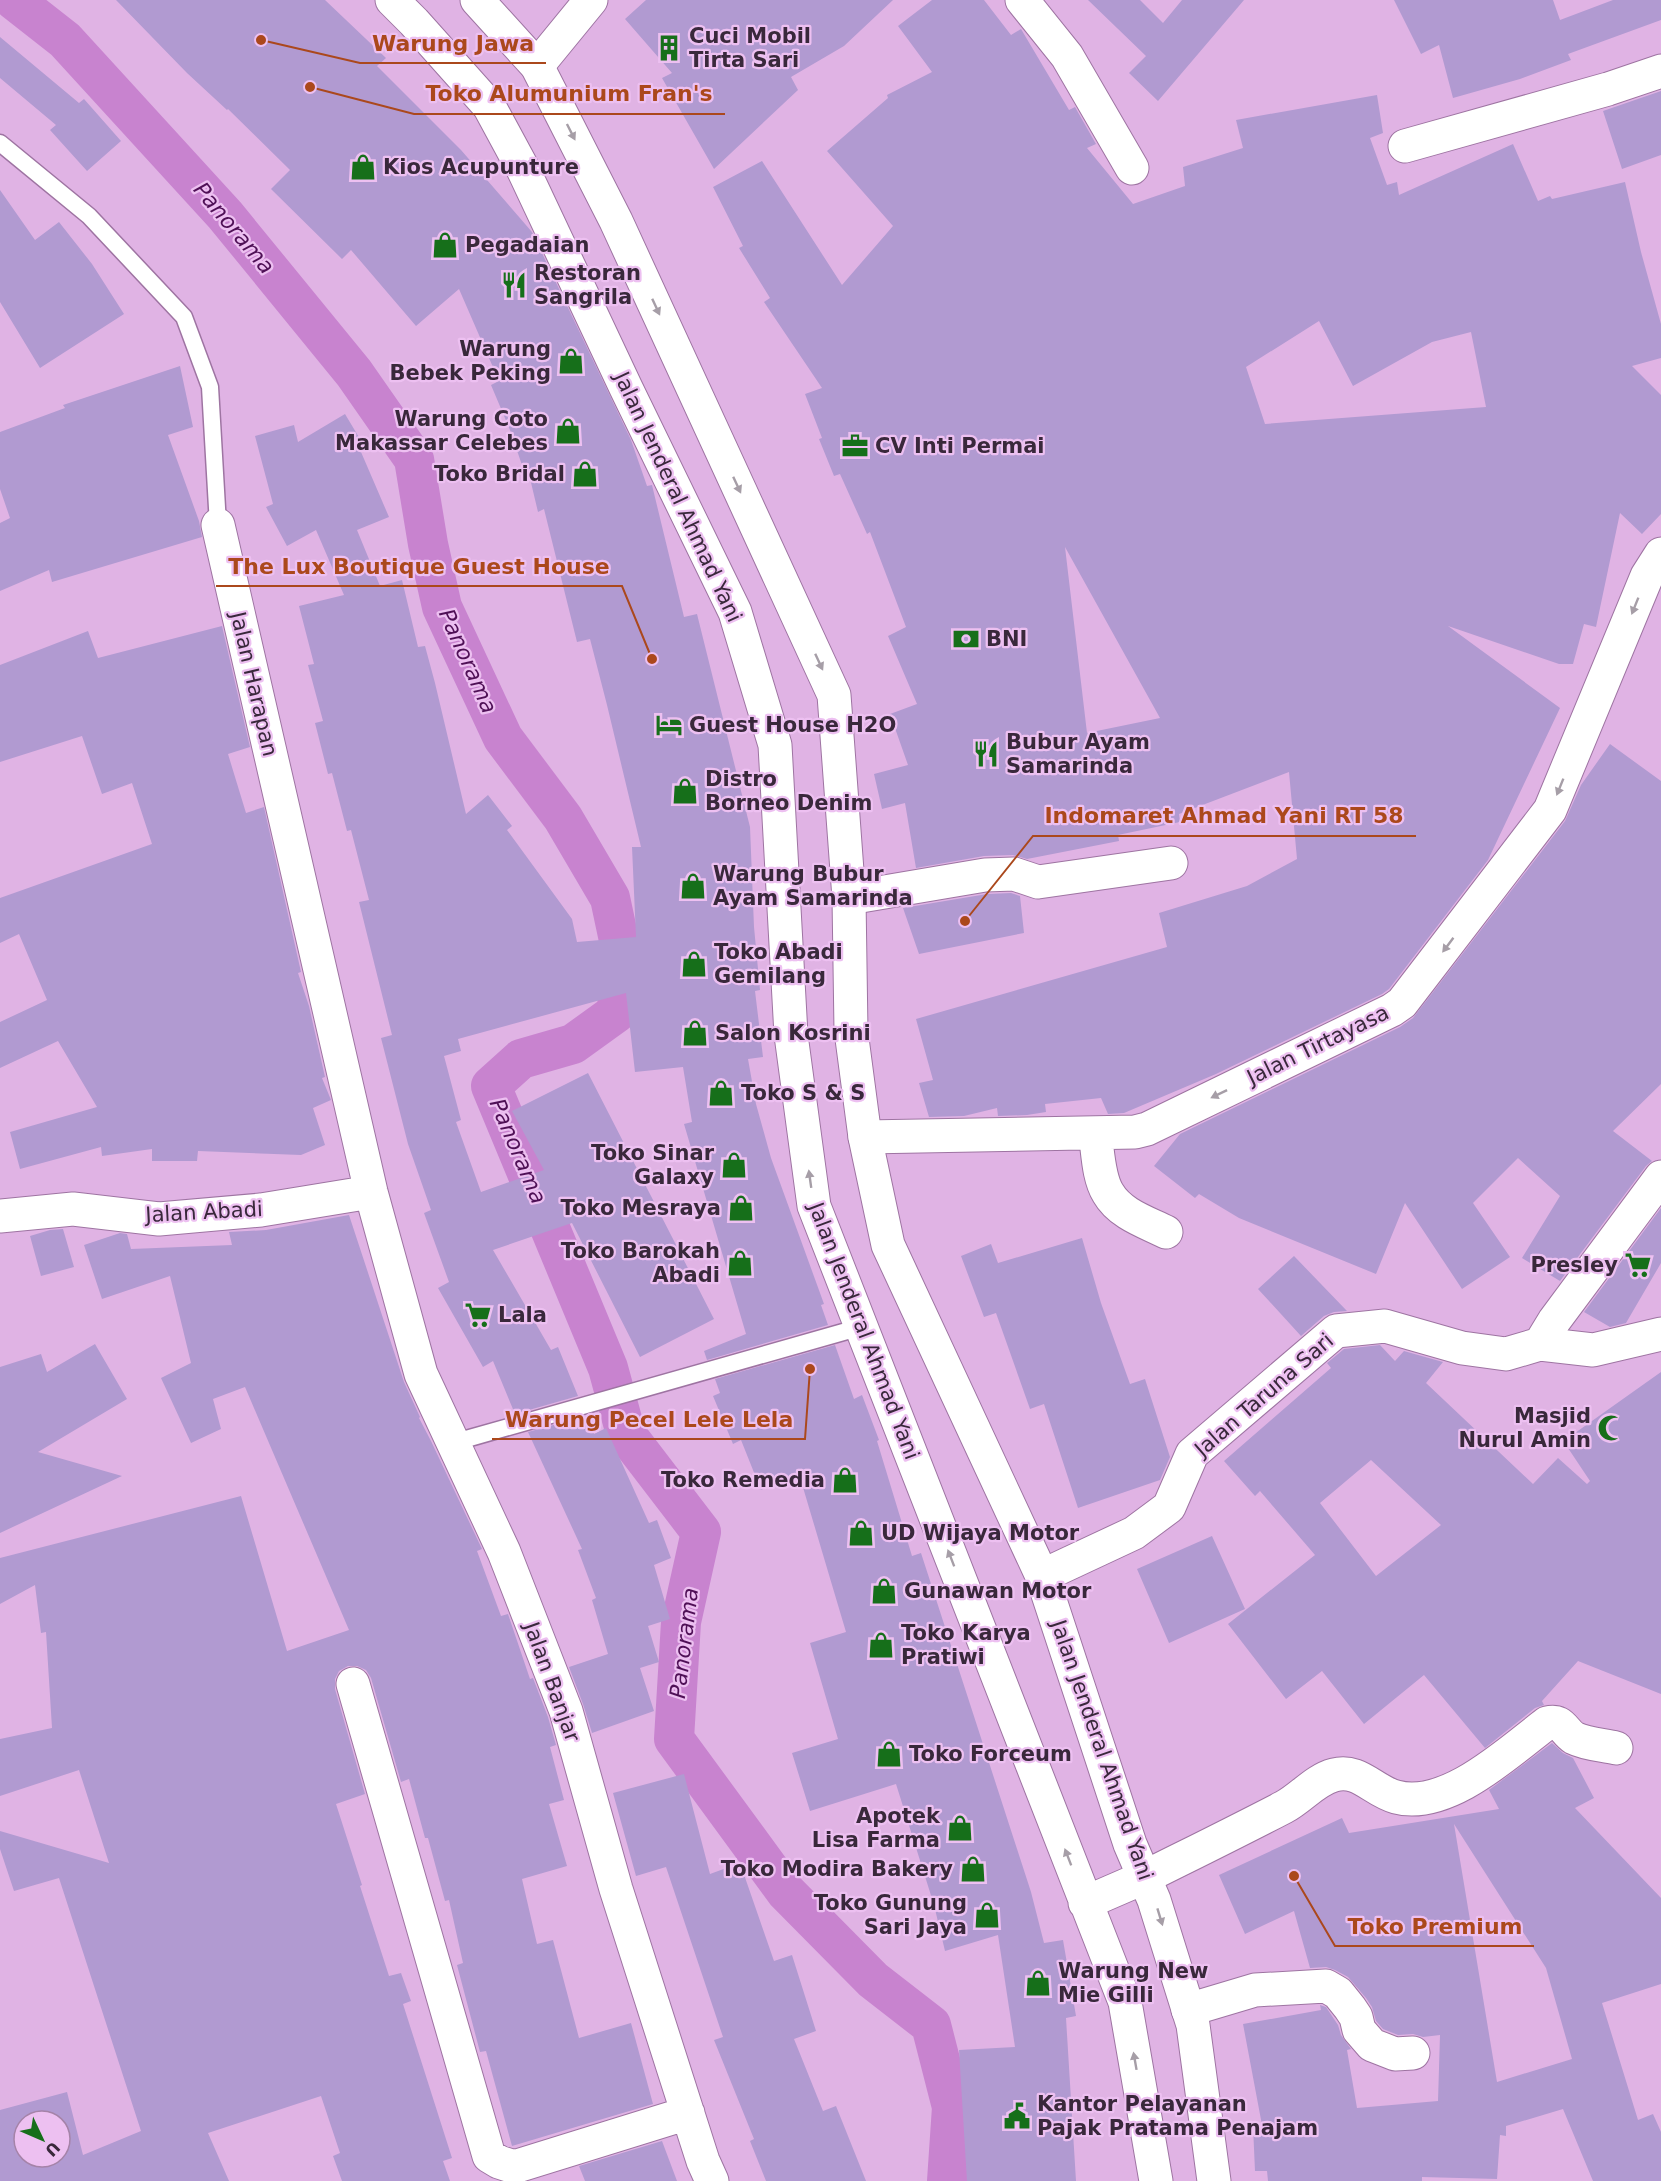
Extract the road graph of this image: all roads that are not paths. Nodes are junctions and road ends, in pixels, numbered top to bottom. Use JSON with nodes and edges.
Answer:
{"nodes":[{"id":1,"x":392,"y":0,"type":"edge"},
{"id":2,"x":477,"y":0,"type":"edge"},
{"id":3,"x":591,"y":0,"type":"edge"},
{"id":4,"x":1022,"y":0,"type":"edge"},
{"id":5,"x":537,"y":66,"type":"junction"},
{"id":6,"x":1661,"y":71,"type":"edge"},
{"id":7,"x":0,"y":143,"type":"edge"},
{"id":8,"x":1405,"y":146,"type":"dead end"},
{"id":9,"x":1132,"y":168,"type":"dead end"},
{"id":10,"x":218,"y":525,"type":"joint"},
{"id":11,"x":1661,"y":554,"type":"edge"},
{"id":12,"x":1171,"y":863,"type":"dead end"},
{"id":13,"x":849,"y":898,"type":"junction"},
{"id":14,"x":1095,"y":1133,"type":"junction"},
{"id":15,"x":865,"y":1137,"type":"junction"},
{"id":16,"x":1661,"y":1177,"type":"edge"},
{"id":17,"x":371,"y":1192,"type":"junction"},
{"id":18,"x":0,"y":1216,"type":"edge"},
{"id":19,"x":1166,"y":1232,"type":"dead end"},
{"id":20,"x":861,"y":1327,"type":"junction"},
{"id":21,"x":1661,"y":1334,"type":"edge"},
{"id":22,"x":1540,"y":1344,"type":"junction"},
{"id":23,"x":452,"y":1443,"type":"junction"},
{"id":24,"x":1042,"y":1576,"type":"junction"},
{"id":25,"x":353,"y":1684,"type":"dead end"},
{"id":26,"x":1616,"y":1748,"type":"dead end"},
{"id":27,"x":1145,"y":1877,"type":"junction"},
{"id":28,"x":1086,"y":1903,"type":"junction"},
{"id":29,"x":1188,"y":2010,"type":"junction"},
{"id":30,"x":1413,"y":2053,"type":"dead end"},
{"id":31,"x":688,"y":2114,"type":"junction"},
{"id":32,"x":712,"y":2181,"type":"edge"},
{"id":33,"x":1156,"y":2181,"type":"edge"},
{"id":34,"x":1214,"y":2181,"type":"edge"}],
"edges":[{"from":20,"to":1,"type":"street","name":"Jalan Jenderal Ahmad Yani","one_way":true},
{"from":2,"to":5,"type":"street","name":"Jalan Jenderal Ahmad Yani"},
{"from":3,"to":5,"type":"street"},
{"from":4,"to":9,"type":"street"},
{"from":5,"to":13,"type":"street","name":"Jalan Jenderal Ahmad Yani","one_way":true},
{"from":6,"to":8,"type":"street"},
{"from":7,"to":10,"type":"lane","name":"Jalan Harapan"},
{"from":10,"to":17,"type":"street","name":"Jalan Harapan"},
{"from":11,"to":14,"type":"street","name":"Jalan Tirtayasa","one_way":true},
{"from":12,"to":13,"type":"street"},
{"from":13,"to":15,"type":"street","name":"Jalan Jenderal Ahmad Yani"},
{"from":14,"to":15,"type":"street","name":"Jalan Tirtayasa"},
{"from":14,"to":19,"type":"street"},
{"from":15,"to":24,"type":"street","name":"Jalan Jenderal Ahmad Yani"},
{"from":16,"to":22,"type":"street"},
{"from":17,"to":18,"type":"street","name":"Jalan Abadi"},
{"from":17,"to":23,"type":"street","name":"Jalan Banjar"},
{"from":20,"to":23,"type":"lane"},
{"from":28,"to":20,"type":"street","name":"Jalan Jenderal Ahmad Yani","one_way":true},
{"from":21,"to":22,"type":"street"},
{"from":22,"to":24,"type":"street","name":"Jalan Taruna Sari"},
{"from":23,"to":31,"type":"street","name":"Jalan Banjar"},
{"from":24,"to":27,"type":"street","name":"Jalan Jenderal Ahmad Yani"},
{"from":25,"to":31,"type":"street"},
{"from":26,"to":27,"type":"street"},
{"from":27,"to":28,"type":"street"},
{"from":27,"to":29,"type":"street","name":"Jalan Jenderal Ahmad Yani","one_way":true},
{"from":33,"to":28,"type":"street","name":"Jalan Jenderal Ahmad Yani","one_way":true},
{"from":29,"to":30,"type":"street"},
{"from":29,"to":34,"type":"street","name":"Jalan Jenderal Ahmad Yani"},
{"from":31,"to":32,"type":"street","name":"Jalan Banjar"}]}
